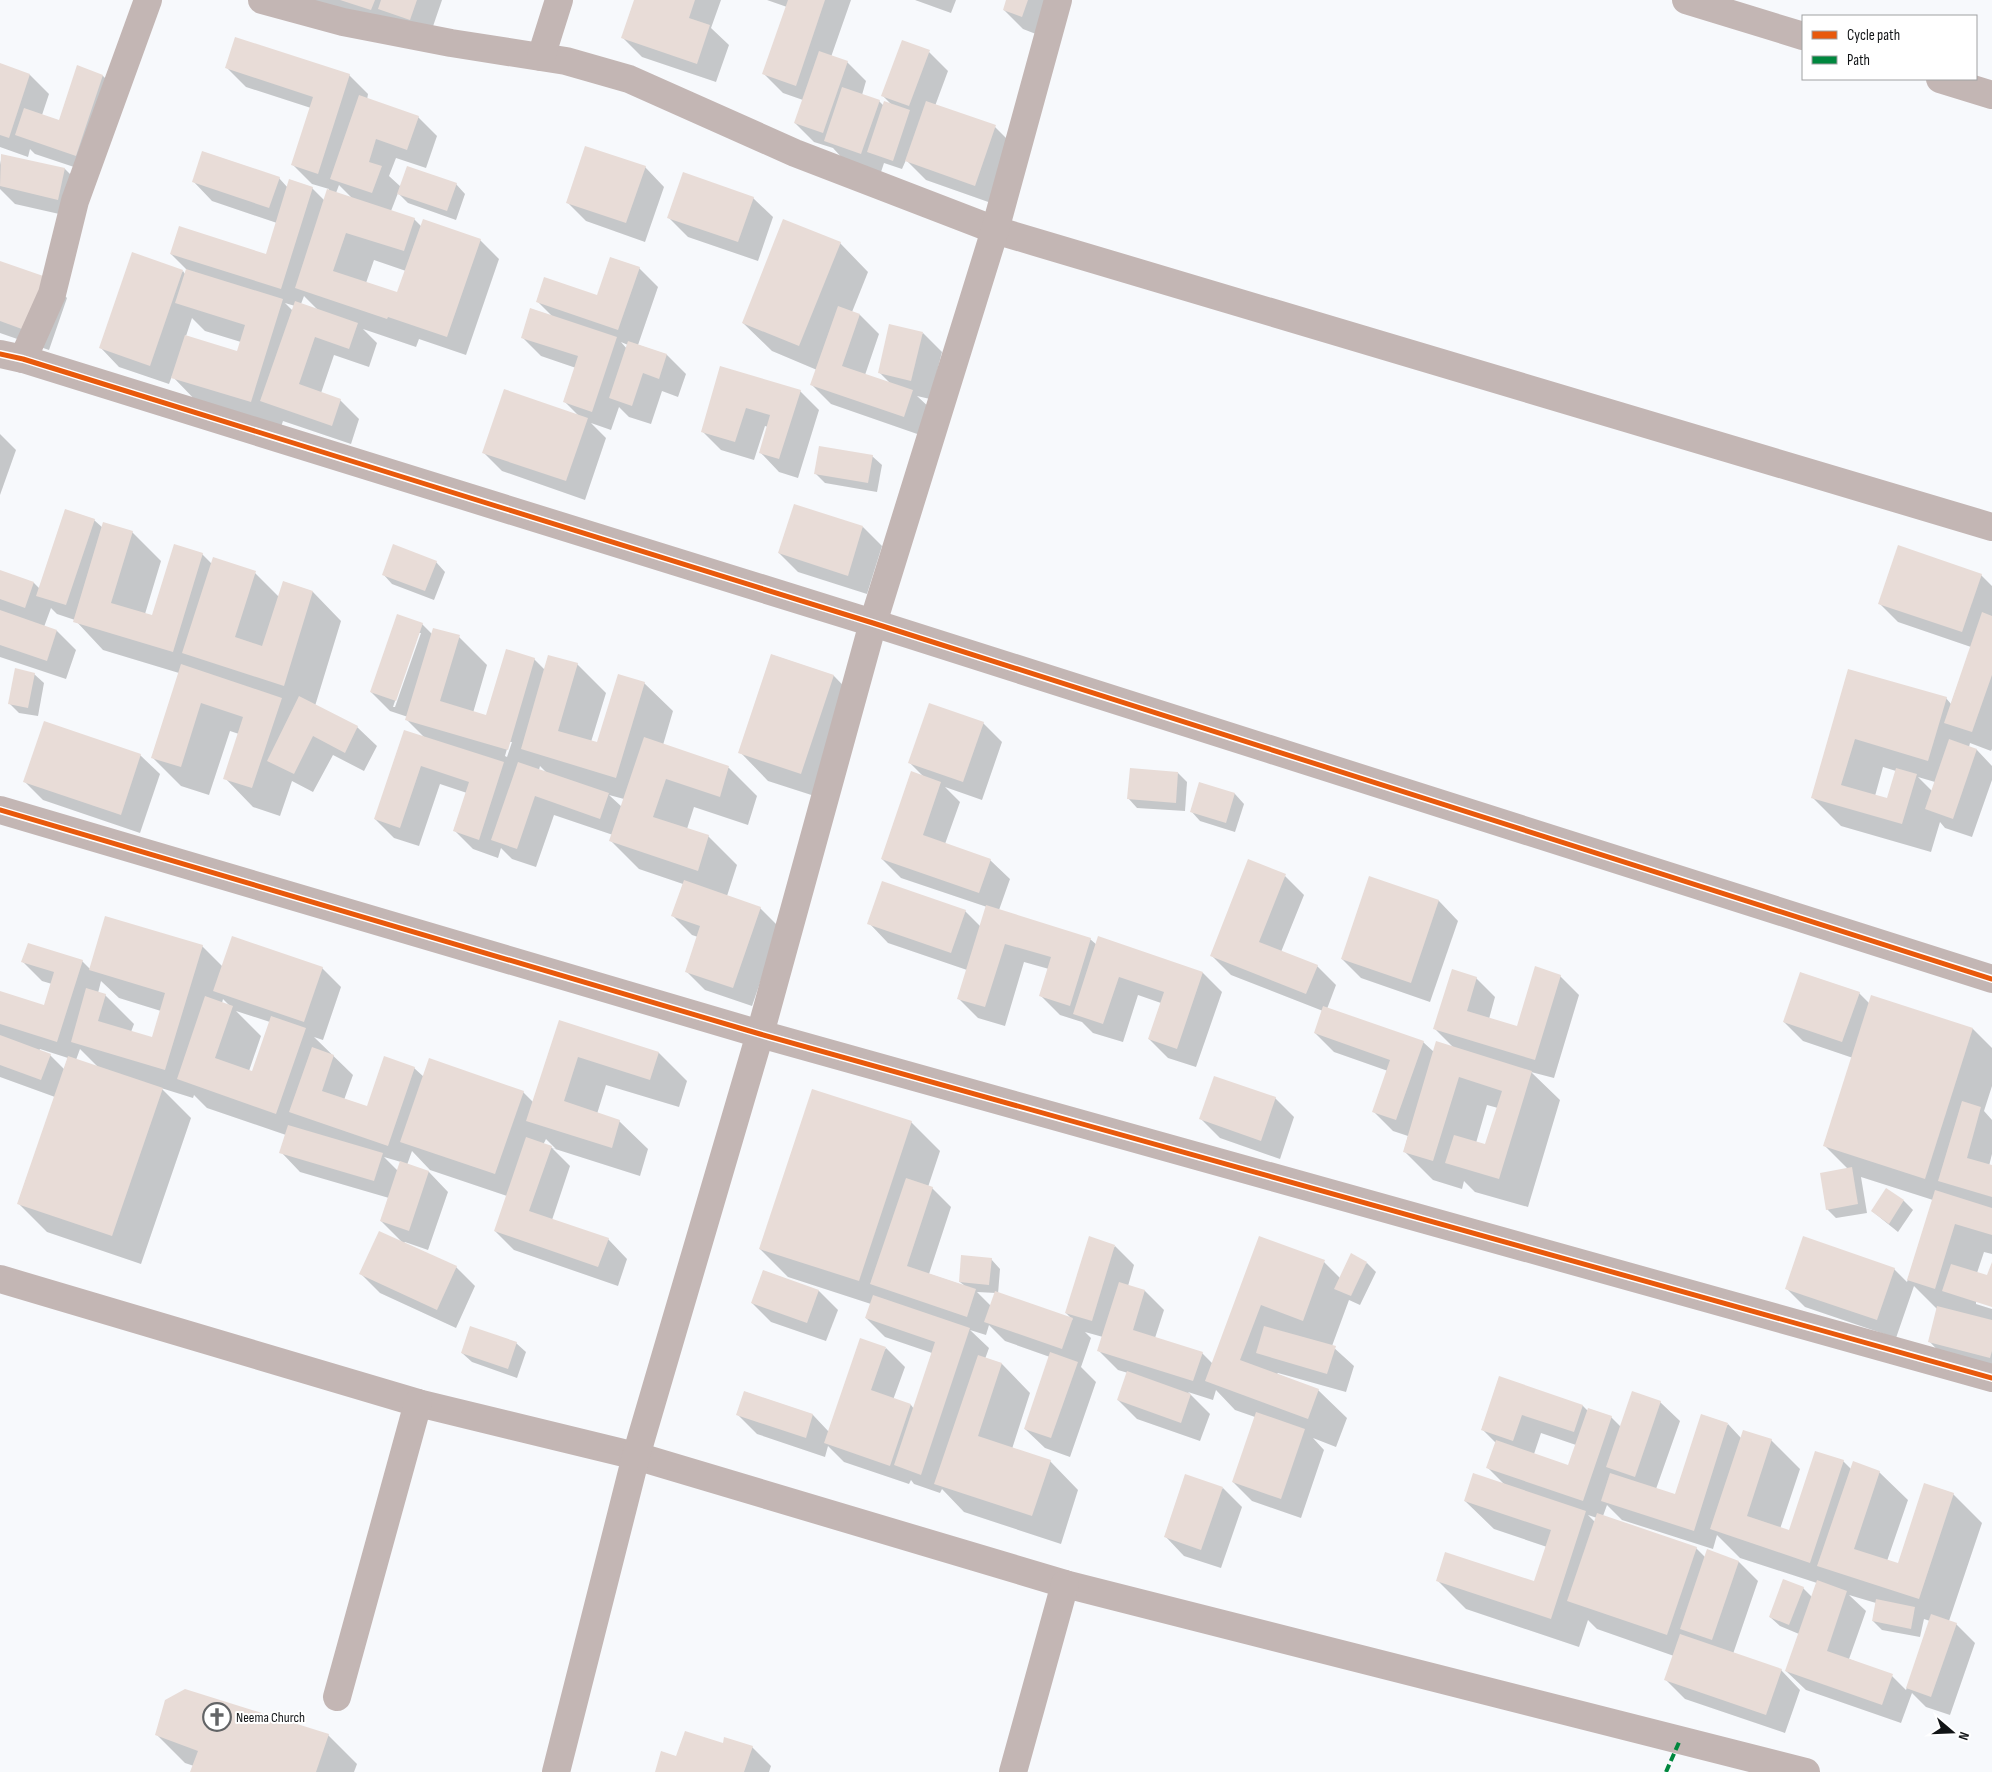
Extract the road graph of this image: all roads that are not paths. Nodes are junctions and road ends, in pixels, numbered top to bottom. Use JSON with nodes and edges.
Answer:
{"nodes":[{"id":1,"x":148,"y":0,"type":"edge"},
{"id":2,"x":262,"y":0,"type":"edge"},
{"id":3,"x":560,"y":0,"type":"edge"},
{"id":4,"x":1058,"y":0,"type":"edge"},
{"id":5,"x":1686,"y":0,"type":"edge"},
{"id":6,"x":1802,"y":36,"type":"edge"},
{"id":7,"x":541,"y":57,"type":"junction"},
{"id":8,"x":1943,"y":80,"type":"edge"},
{"id":9,"x":1992,"y":95,"type":"edge"},
{"id":10,"x":995,"y":230,"type":"junction"},
{"id":11,"x":11,"y":356,"type":"edge"},
{"id":12,"x":1992,"y":527,"type":"edge"},
{"id":13,"x":873,"y":623,"type":"junction"},
{"id":14,"x":0,"y":810,"type":"edge"},
{"id":15,"x":1992,"y":979,"type":"edge"},
{"id":16,"x":760,"y":1034,"type":"junction"},
{"id":17,"x":0,"y":1279,"type":"edge"},
{"id":18,"x":1992,"y":1378,"type":"edge"},
{"id":19,"x":418,"y":1404,"type":"junction"},
{"id":20,"x":636,"y":1456,"type":"junction"},
{"id":21,"x":1065,"y":1584,"type":"junction"},
{"id":22,"x":337,"y":1697,"type":"dead end"},
{"id":23,"x":556,"y":1772,"type":"edge"},
{"id":24,"x":1013,"y":1772,"type":"edge"},
{"id":25,"x":1806,"y":1772,"type":"edge"}],
"edges":[{"from":1,"to":11,"type":"street"},
{"from":2,"to":7,"type":"street"},
{"from":3,"to":7,"type":"street"},
{"from":4,"to":10,"type":"street"},
{"from":5,"to":6,"type":"street"},
{"from":7,"to":10,"type":"street"},
{"from":8,"to":9,"type":"street"},
{"from":10,"to":12,"type":"street"},
{"from":10,"to":13,"type":"street"},
{"from":11,"to":13,"type":"street"},
{"from":13,"to":15,"type":"street"},
{"from":13,"to":16,"type":"street"},
{"from":14,"to":16,"type":"street"},
{"from":16,"to":18,"type":"street"},
{"from":16,"to":20,"type":"street"},
{"from":17,"to":19,"type":"street"},
{"from":19,"to":20,"type":"street"},
{"from":19,"to":22,"type":"street"},
{"from":20,"to":21,"type":"street"},
{"from":20,"to":23,"type":"street"},
{"from":21,"to":24,"type":"street"},
{"from":21,"to":25,"type":"street"}]}
